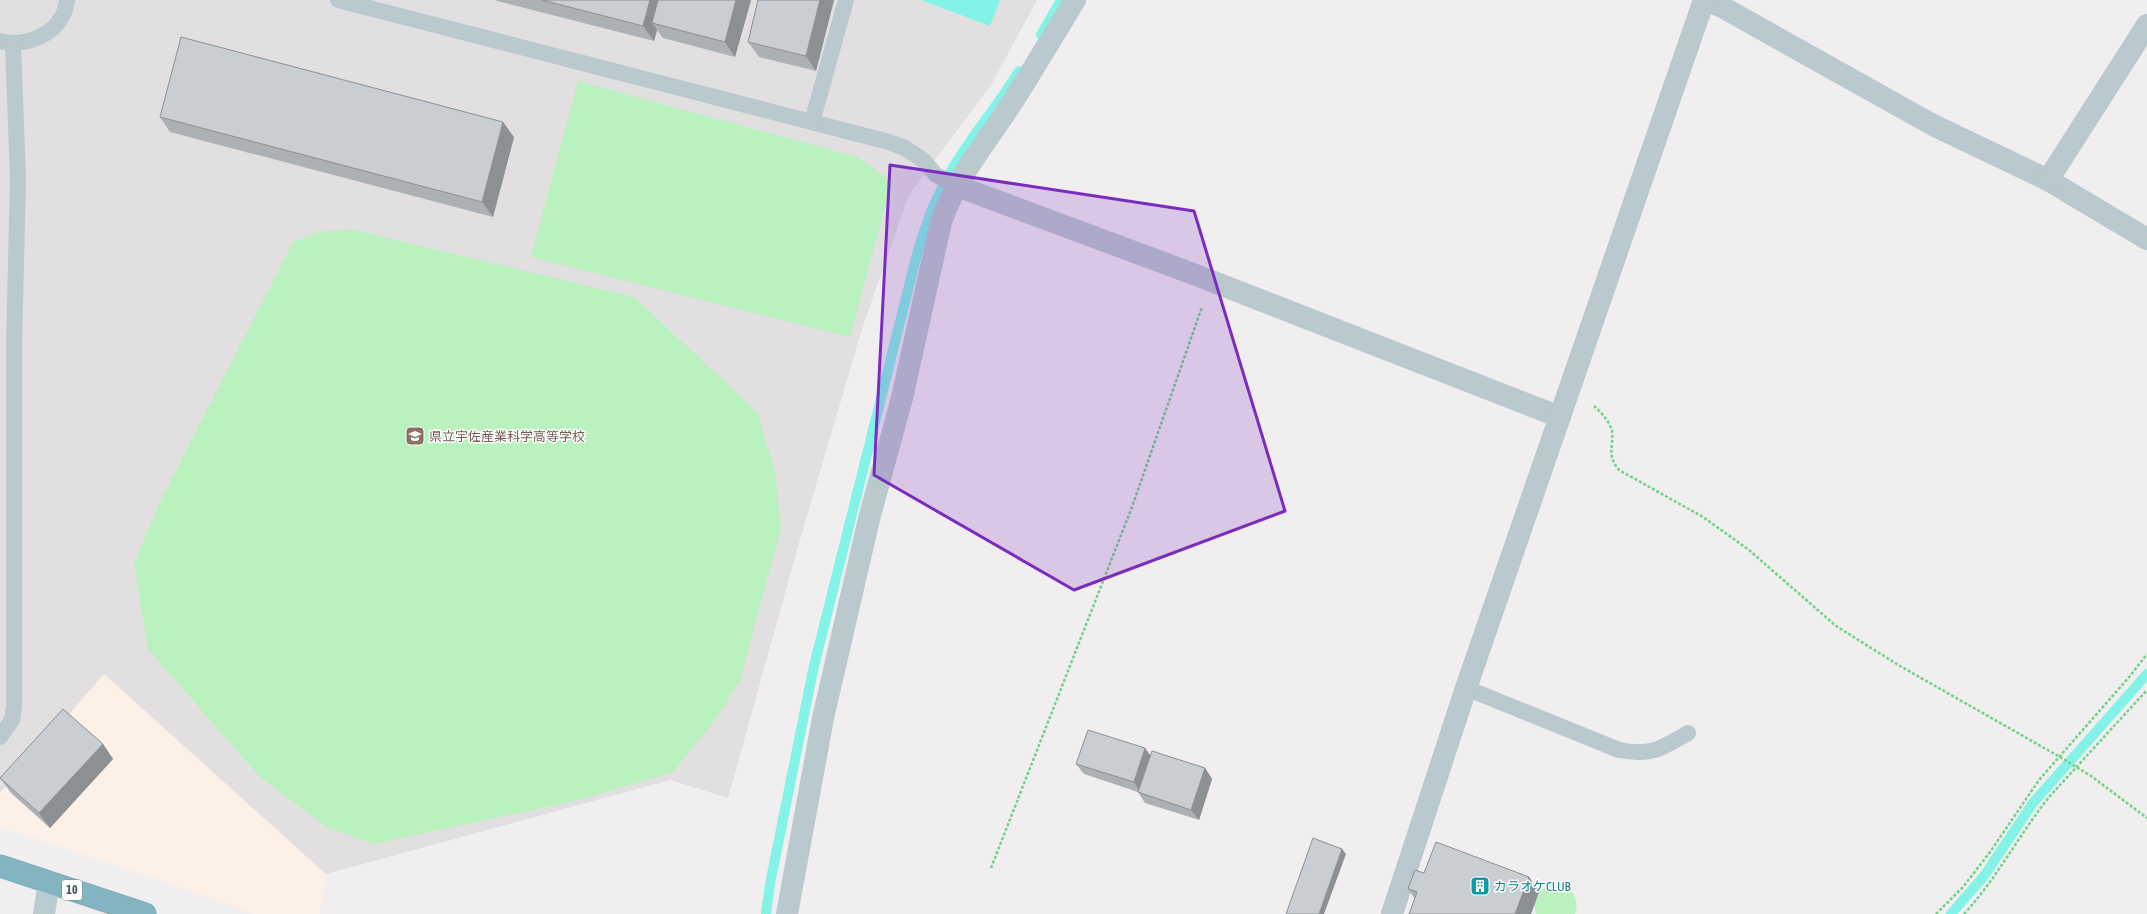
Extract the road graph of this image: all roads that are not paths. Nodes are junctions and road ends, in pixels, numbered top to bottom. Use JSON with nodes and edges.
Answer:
{"nodes":[{"id":1,"x":67,"y":0,"type":"edge"},
{"id":2,"x":338,"y":0,"type":"edge"},
{"id":3,"x":846,"y":0,"type":"edge"},
{"id":4,"x":1075,"y":0,"type":"edge"},
{"id":5,"x":1705,"y":0,"type":"edge"},
{"id":6,"x":2147,"y":25,"type":"edge"},
{"id":7,"x":6,"y":42,"type":"edge"},
{"id":8,"x":812,"y":122,"type":"junction"},
{"id":9,"x":2048,"y":180,"type":"junction"},
{"id":10,"x":957,"y":186,"type":"junction"},
{"id":11,"x":2147,"y":239,"type":"edge"},
{"id":12,"x":1560,"y":417,"type":"junction"},
{"id":13,"x":1466,"y":688,"type":"junction"},
{"id":14,"x":1688,"y":733,"type":"dead end"},
{"id":15,"x":0,"y":737,"type":"edge"},
{"id":16,"x":0,"y":866,"type":"edge"},
{"id":17,"x":49,"y":882,"type":"junction"},
{"id":18,"x":44,"y":914,"type":"edge"},
{"id":19,"x":145,"y":914,"type":"edge"},
{"id":20,"x":787,"y":914,"type":"edge"},
{"id":21,"x":1392,"y":914,"type":"edge"}],
"edges":[{"from":1,"to":7,"type":"lane"},
{"from":2,"to":8,"type":"lane"},
{"from":3,"to":8,"type":"lane"},
{"from":4,"to":10,"type":"street"},
{"from":5,"to":9,"type":"street"},
{"from":5,"to":12,"type":"street"},
{"from":6,"to":9,"type":"street"},
{"from":7,"to":15,"type":"lane"},
{"from":8,"to":10,"type":"lane"},
{"from":9,"to":11,"type":"street"},
{"from":10,"to":12,"type":"street"},
{"from":10,"to":20,"type":"street"},
{"from":12,"to":13,"type":"street"},
{"from":13,"to":14,"type":"lane"},
{"from":13,"to":21,"type":"street"},
{"from":16,"to":17,"type":"highway","number":"10"},
{"from":17,"to":18,"type":"street"},
{"from":17,"to":19,"type":"highway","number":"10"}]}
